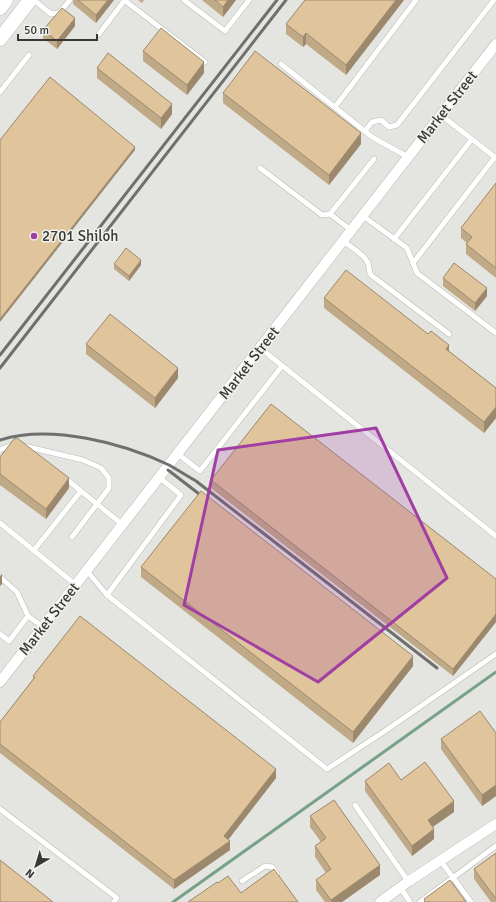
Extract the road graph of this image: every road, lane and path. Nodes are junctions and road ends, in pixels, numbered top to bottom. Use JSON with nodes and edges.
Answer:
{"nodes":[{"id":1,"x":6,"y":0,"type":"edge"},
{"id":2,"x":30,"y":0,"type":"edge"},
{"id":3,"x":34,"y":0,"type":"edge"},
{"id":4,"x":70,"y":0,"type":"edge"},
{"id":5,"x":124,"y":0,"type":"edge"},
{"id":6,"x":184,"y":0,"type":"edge"},
{"id":7,"x":249,"y":0,"type":"edge"},
{"id":8,"x":416,"y":0,"type":"edge"},
{"id":9,"x":494,"y":0,"type":"edge"},
{"id":10,"x":0,"y":8,"type":"edge"},
{"id":11,"x":99,"y":34,"type":"dead end"},
{"id":12,"x":0,"y":39,"type":"edge"},
{"id":13,"x":496,"y":45,"type":"edge"},
{"id":14,"x":29,"y":55,"type":"dead end"},
{"id":15,"x":205,"y":62,"type":"edge"},
{"id":16,"x":281,"y":64,"type":"dead end"},
{"id":17,"x":0,"y":92,"type":"edge"},
{"id":18,"x":335,"y":107,"type":"junction"},
{"id":19,"x":441,"y":115,"type":"junction"},
{"id":20,"x":365,"y":131,"type":"junction"},
{"id":21,"x":472,"y":139,"type":"junction"},
{"id":22,"x":408,"y":157,"type":"junction"},
{"id":23,"x":496,"y":158,"type":"edge"},
{"id":24,"x":374,"y":159,"type":"dead end"},
{"id":25,"x":260,"y":168,"type":"dead end"},
{"id":26,"x":330,"y":214,"type":"junction"},
{"id":27,"x":363,"y":216,"type":"junction"},
{"id":28,"x":351,"y":230,"type":"junction"},
{"id":29,"x":394,"y":239,"type":"junction"},
{"id":30,"x":343,"y":241,"type":"junction"},
{"id":31,"x":413,"y":263,"type":"junction"},
{"id":32,"x":496,"y":333,"type":"edge"},
{"id":33,"x":449,"y":334,"type":"dead end"},
{"id":34,"x":260,"y":348,"type":"junction"},
{"id":35,"x":282,"y":366,"type":"junction"},
{"id":36,"x":27,"y":447,"type":"junction"},
{"id":37,"x":0,"y":450,"type":"edge"},
{"id":38,"x":178,"y":454,"type":"junction"},
{"id":39,"x":39,"y":457,"type":"edge"},
{"id":40,"x":63,"y":476,"type":"edge"},
{"id":41,"x":160,"y":478,"type":"junction"},
{"id":42,"x":81,"y":491,"type":"junction"},
{"id":43,"x":97,"y":504,"type":"junction"},
{"id":44,"x":0,"y":523,"type":"edge"},
{"id":45,"x":123,"y":525,"type":"junction"},
{"id":46,"x":496,"y":536,"type":"edge"},
{"id":47,"x":72,"y":537,"type":"dead end"},
{"id":48,"x":34,"y":550,"type":"junction"},
{"id":49,"x":87,"y":571,"type":"junction"},
{"id":50,"x":0,"y":577,"type":"edge"},
{"id":51,"x":76,"y":585,"type":"junction"},
{"id":52,"x":107,"y":595,"type":"junction"},
{"id":53,"x":28,"y":616,"type":"junction"},
{"id":54,"x":43,"y":627,"type":"junction"},
{"id":55,"x":0,"y":634,"type":"edge"},
{"id":56,"x":496,"y":654,"type":"edge"},
{"id":57,"x":0,"y":682,"type":"edge"},
{"id":58,"x":355,"y":805,"type":"dead end"},
{"id":59,"x":0,"y":809,"type":"edge"},
{"id":60,"x":496,"y":824,"type":"edge"},
{"id":61,"x":496,"y":846,"type":"edge"},
{"id":62,"x":440,"y":860,"type":"junction"},
{"id":63,"x":452,"y":878,"type":"junction"},
{"id":64,"x":281,"y":879,"type":"edge"},
{"id":65,"x":242,"y":881,"type":"dead end"},
{"id":66,"x":408,"y":881,"type":"junction"},
{"id":67,"x":400,"y":887,"type":"junction"},
{"id":68,"x":114,"y":902,"type":"edge"},
{"id":69,"x":380,"y":902,"type":"edge"},
{"id":70,"x":410,"y":902,"type":"edge"},
{"id":71,"x":420,"y":902,"type":"edge"},
{"id":72,"x":471,"y":902,"type":"edge"}],
"edges":[{"from":1,"to":10,"type":"main road"},
{"from":2,"to":12,"type":"main road"},
{"from":3,"to":4,"type":"lane"},
{"from":5,"to":11,"type":"lane"},
{"from":5,"to":15,"type":"lane"},
{"from":6,"to":7,"type":"lane"},
{"from":8,"to":18,"type":"lane"},
{"from":9,"to":20,"type":"lane"},
{"from":13,"to":19,"type":"street","name":"Market Street"},
{"from":14,"to":17,"type":"lane"},
{"from":16,"to":18,"type":"lane"},
{"from":18,"to":20,"type":"lane"},
{"from":19,"to":21,"type":"lane"},
{"from":19,"to":22,"type":"street","name":"Market Street"},
{"from":20,"to":22,"type":"lane"},
{"from":21,"to":23,"type":"lane"},
{"from":21,"to":29,"type":"lane"},
{"from":22,"to":27,"type":"street","name":"Market Street"},
{"from":23,"to":31,"type":"lane"},
{"from":24,"to":26,"type":"lane"},
{"from":25,"to":26,"type":"lane"},
{"from":26,"to":28,"type":"lane"},
{"from":27,"to":28,"type":"street","name":"Market Street"},
{"from":27,"to":29,"type":"lane"},
{"from":28,"to":30,"type":"street","name":"Market Street"},
{"from":29,"to":31,"type":"lane"},
{"from":30,"to":33,"type":"lane"},
{"from":30,"to":34,"type":"street","name":"Market Street"},
{"from":31,"to":32,"type":"lane"},
{"from":34,"to":35,"type":"lane"},
{"from":34,"to":38,"type":"street","name":"Market Street"},
{"from":35,"to":38,"type":"lane"},
{"from":35,"to":46,"type":"lane"},
{"from":36,"to":37,"type":"lane"},
{"from":36,"to":39,"type":"lane"},
{"from":36,"to":43,"type":"lane"},
{"from":38,"to":41,"type":"street","name":"Market Street"},
{"from":40,"to":42,"type":"lane"},
{"from":41,"to":45,"type":"street","name":"Market Street"},
{"from":41,"to":52,"type":"lane"},
{"from":42,"to":43,"type":"lane"},
{"from":42,"to":48,"type":"lane"},
{"from":43,"to":45,"type":"lane"},
{"from":43,"to":47,"type":"lane"},
{"from":44,"to":48,"type":"lane"},
{"from":45,"to":49,"type":"street","name":"Market Street"},
{"from":48,"to":51,"type":"lane"},
{"from":49,"to":51,"type":"street","name":"Market Street"},
{"from":49,"to":52,"type":"lane"},
{"from":50,"to":53,"type":"lane"},
{"from":51,"to":54,"type":"street","name":"Market Street"},
{"from":52,"to":56,"type":"lane"},
{"from":53,"to":54,"type":"lane"},
{"from":53,"to":55,"type":"lane"},
{"from":54,"to":57,"type":"street","name":"Market Street"},
{"from":58,"to":66,"type":"lane"},
{"from":59,"to":68,"type":"lane"},
{"from":60,"to":62,"type":"street"},
{"from":61,"to":63,"type":"lane"},
{"from":62,"to":63,"type":"lane"},
{"from":62,"to":66,"type":"street"},
{"from":63,"to":71,"type":"lane"},
{"from":63,"to":72,"type":"lane"},
{"from":64,"to":65,"type":"lane"},
{"from":66,"to":67,"type":"street"},
{"from":67,"to":69,"type":"street"},
{"from":67,"to":70,"type":"lane"}]}
